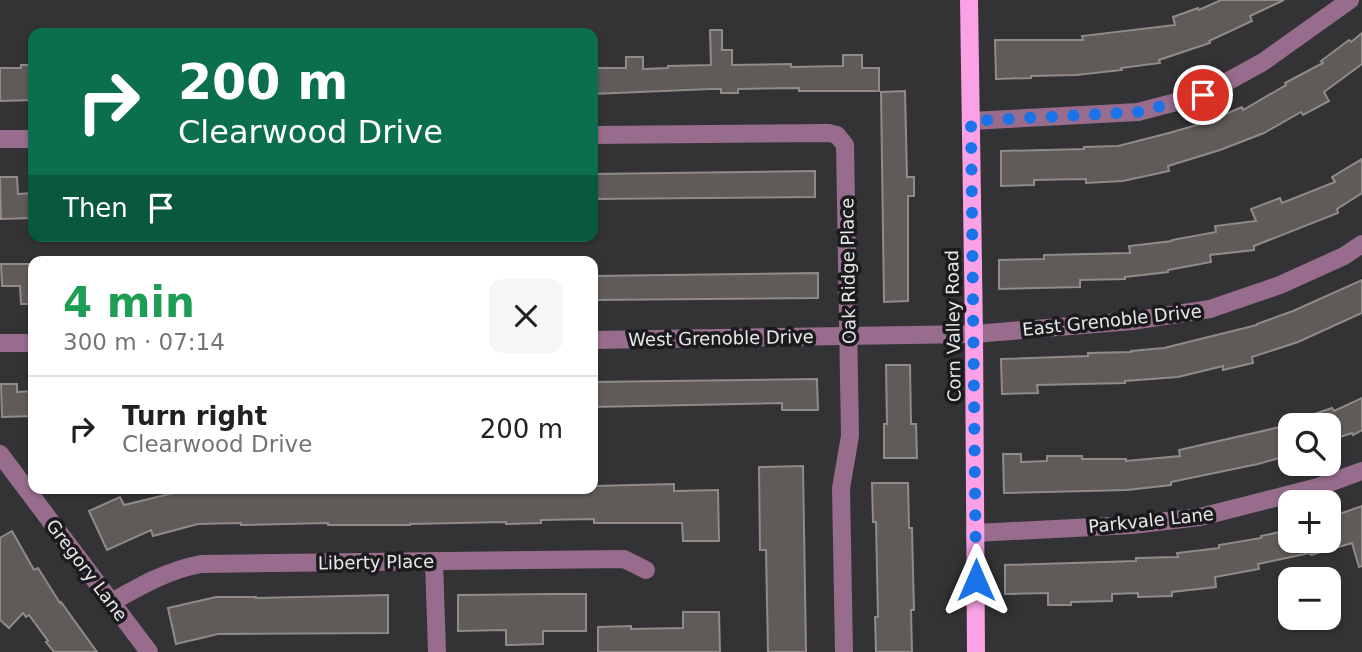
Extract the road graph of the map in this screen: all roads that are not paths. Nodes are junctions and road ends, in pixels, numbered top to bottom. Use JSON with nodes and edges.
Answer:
{"nodes":[{"id":1,"x":969,"y":0,"type":"edge"},
{"id":2,"x":1350,"y":0,"type":"edge"},
{"id":3,"x":971,"y":121,"type":"junction"},
{"id":4,"x":598,"y":135,"type":"edge"},
{"id":5,"x":0,"y":139,"type":"edge"},
{"id":6,"x":28,"y":139,"type":"edge"},
{"id":7,"x":1362,"y":244,"type":"edge"},
{"id":8,"x":974,"y":334,"type":"junction"},
{"id":9,"x":849,"y":337,"type":"junction"},
{"id":10,"x":598,"y":340,"type":"edge"},
{"id":11,"x":0,"y":343,"type":"edge"},
{"id":12,"x":28,"y":343,"type":"edge"},
{"id":13,"x":0,"y":454,"type":"edge"},
{"id":14,"x":1362,"y":471,"type":"edge"},
{"id":15,"x":28,"y":491,"type":"edge"},
{"id":16,"x":30,"y":494,"type":"edge"},
{"id":17,"x":975,"y":533,"type":"junction"},
{"id":18,"x":434,"y":561,"type":"junction"},
{"id":19,"x":646,"y":570,"type":"dead end"},
{"id":20,"x":112,"y":603,"type":"junction"},
{"id":21,"x":149,"y":652,"type":"edge"},
{"id":22,"x":437,"y":652,"type":"edge"},
{"id":23,"x":844,"y":652,"type":"edge"},
{"id":24,"x":976,"y":652,"type":"edge"}],
"edges":[{"from":1,"to":3,"type":"main road","name":"Corn Valley Road"},
{"from":2,"to":3,"type":"street"},
{"from":3,"to":8,"type":"main road","name":"Corn Valley Road"},
{"from":4,"to":9,"type":"street","name":"Oak Ridge Place"},
{"from":5,"to":6,"type":"street"},
{"from":7,"to":8,"type":"street","name":"East Grenoble Drive"},
{"from":8,"to":9,"type":"street","name":"West Grenoble Drive"},
{"from":8,"to":17,"type":"main road","name":"Corn Valley Road"},
{"from":9,"to":10,"type":"street","name":"West Grenoble Drive"},
{"from":9,"to":23,"type":"street","name":"Oak Ridge Place"},
{"from":11,"to":12,"type":"street"},
{"from":13,"to":15,"type":"street","name":"Gregory Lane"},
{"from":14,"to":17,"type":"street","name":"Parkvale Lane"},
{"from":16,"to":20,"type":"street","name":"Gregory Lane"},
{"from":17,"to":24,"type":"main road","name":"Corn Valley Road"},
{"from":18,"to":19,"type":"street","name":"Liberty Place"},
{"from":18,"to":20,"type":"street","name":"Liberty Place"},
{"from":18,"to":22,"type":"street"},
{"from":20,"to":21,"type":"street","name":"Gregory Lane"}]}
